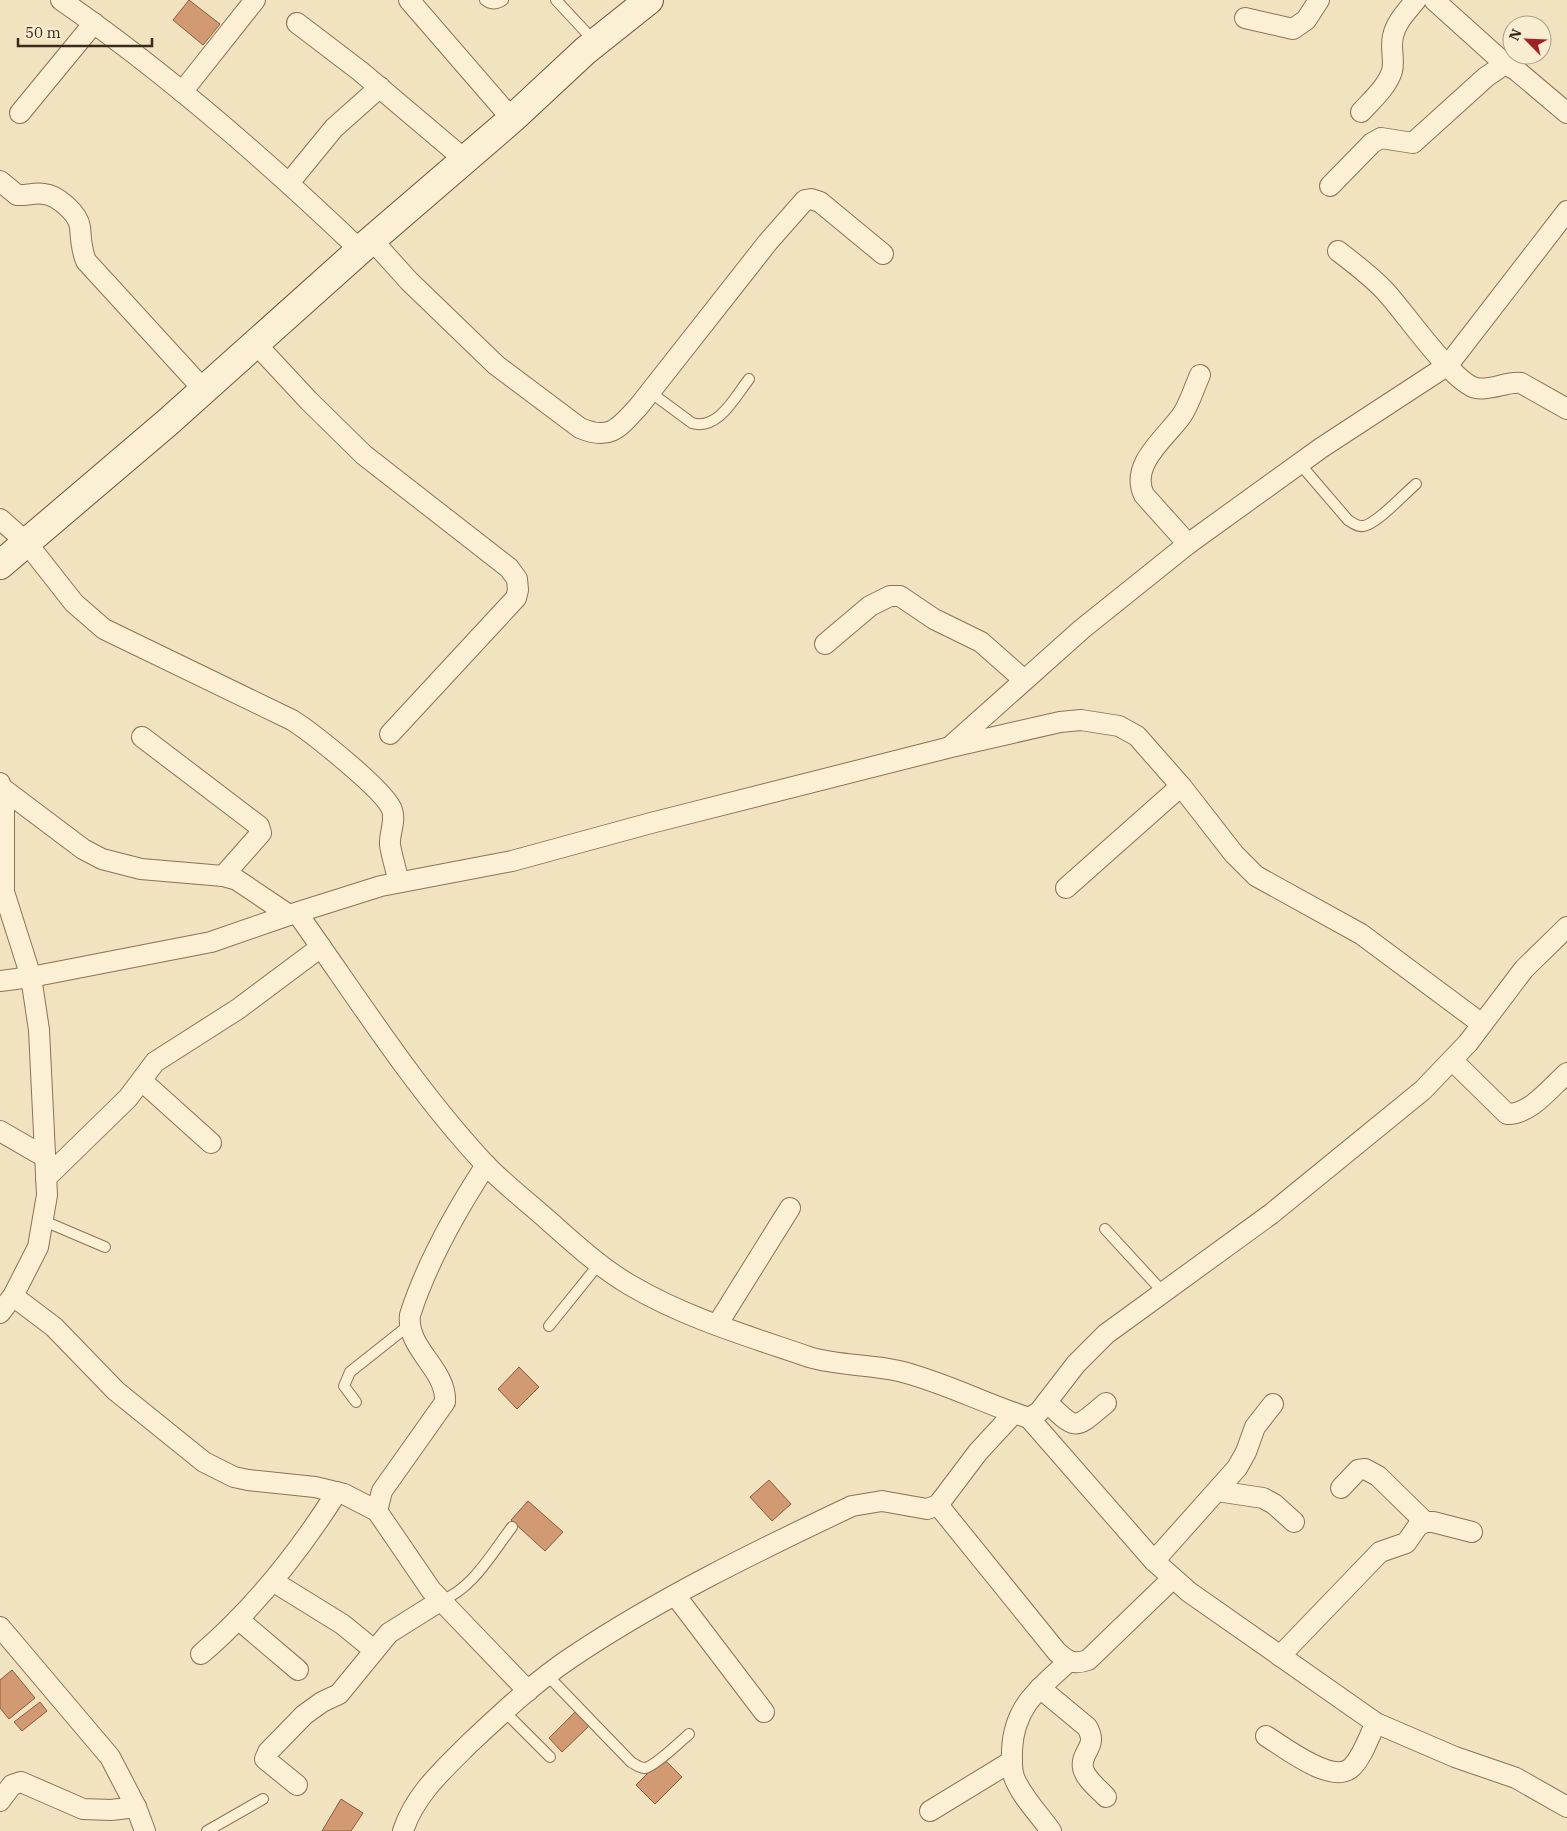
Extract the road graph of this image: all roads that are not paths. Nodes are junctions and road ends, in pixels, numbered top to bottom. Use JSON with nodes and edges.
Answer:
{"nodes":[{"id":1,"x":61,"y":0,"type":"edge"},
{"id":2,"x":255,"y":0,"type":"edge"},
{"id":3,"x":409,"y":0,"type":"edge"},
{"id":4,"x":485,"y":0,"type":"edge"},
{"id":5,"x":503,"y":0,"type":"edge"},
{"id":6,"x":556,"y":0,"type":"edge"},
{"id":7,"x":649,"y":0,"type":"edge"},
{"id":8,"x":1319,"y":0,"type":"edge"},
{"id":9,"x":1416,"y":0,"type":"edge"},
{"id":10,"x":1434,"y":0,"type":"edge"},
{"id":11,"x":1245,"y":18,"type":"dead end"},
{"id":12,"x":94,"y":23,"type":"junction"},
{"id":13,"x":297,"y":24,"type":"dead end"},
{"id":14,"x":596,"y":43,"type":"junction"},
{"id":15,"x":1502,"y":61,"type":"edge"},
{"id":16,"x":1504,"y":65,"type":"edge"},
{"id":17,"x":1507,"y":65,"type":"edge"},
{"id":18,"x":380,"y":87,"type":"junction"},
{"id":19,"x":182,"y":92,"type":"junction"},
{"id":20,"x":1361,"y":112,"type":"dead end"},
{"id":21,"x":20,"y":113,"type":"dead end"},
{"id":22,"x":1567,"y":113,"type":"edge"},
{"id":23,"x":512,"y":119,"type":"junction"},
{"id":24,"x":464,"y":159,"type":"junction"},
{"id":25,"x":0,"y":181,"type":"edge"},
{"id":26,"x":289,"y":183,"type":"junction"},
{"id":27,"x":1330,"y":186,"type":"dead end"},
{"id":28,"x":1567,"y":211,"type":"edge"},
{"id":29,"x":366,"y":245,"type":"junction"},
{"id":30,"x":1338,"y":251,"type":"dead end"},
{"id":31,"x":883,"y":254,"type":"dead end"},
{"id":32,"x":256,"y":344,"type":"junction"},
{"id":33,"x":1448,"y":365,"type":"junction"},
{"id":34,"x":1200,"y":375,"type":"dead end"},
{"id":35,"x":749,"y":379,"type":"dead end"},
{"id":36,"x":204,"y":390,"type":"junction"},
{"id":37,"x":650,"y":392,"type":"junction"},
{"id":38,"x":1567,"y":409,"type":"edge"},
{"id":39,"x":1300,"y":464,"type":"junction"},
{"id":40,"x":1416,"y":484,"type":"dead end"},
{"id":41,"x":0,"y":519,"type":"edge"},
{"id":42,"x":26,"y":542,"type":"junction"},
{"id":43,"x":1188,"y":544,"type":"junction"},
{"id":44,"x":0,"y":565,"type":"edge"},
{"id":45,"x":825,"y":644,"type":"dead end"},
{"id":46,"x":1024,"y":680,"type":"junction"},
{"id":47,"x":390,"y":734,"type":"dead end"},
{"id":48,"x":142,"y":737,"type":"dead end"},
{"id":49,"x":951,"y":747,"type":"junction"},
{"id":50,"x":1,"y":785,"type":"edge"},
{"id":51,"x":1182,"y":786,"type":"junction"},
{"id":52,"x":223,"y":876,"type":"junction"},
{"id":53,"x":399,"y":882,"type":"junction"},
{"id":54,"x":1066,"y":888,"type":"dead end"},
{"id":55,"x":2,"y":891,"type":"edge"},
{"id":56,"x":293,"y":914,"type":"junction"},
{"id":57,"x":1567,"y":927,"type":"edge"},
{"id":58,"x":321,"y":947,"type":"junction"},
{"id":59,"x":31,"y":977,"type":"junction"},
{"id":60,"x":0,"y":981,"type":"edge"},
{"id":61,"x":1482,"y":1024,"type":"junction"},
{"id":62,"x":1453,"y":1061,"type":"junction"},
{"id":63,"x":1567,"y":1073,"type":"edge"},
{"id":64,"x":142,"y":1080,"type":"junction"},
{"id":65,"x":0,"y":1131,"type":"edge"},
{"id":66,"x":211,"y":1143,"type":"dead end"},
{"id":67,"x":45,"y":1157,"type":"junction"},
{"id":68,"x":486,"y":1166,"type":"junction"},
{"id":69,"x":46,"y":1178,"type":"junction"},
{"id":70,"x":790,"y":1208,"type":"dead end"},
{"id":71,"x":44,"y":1221,"type":"junction"},
{"id":72,"x":1105,"y":1229,"type":"dead end"},
{"id":73,"x":105,"y":1247,"type":"dead end"},
{"id":74,"x":600,"y":1264,"type":"junction"},
{"id":75,"x":1162,"y":1292,"type":"junction"},
{"id":76,"x":13,"y":1296,"type":"junction"},
{"id":77,"x":0,"y":1313,"type":"edge"},
{"id":78,"x":408,"y":1326,"type":"junction"},
{"id":79,"x":549,"y":1326,"type":"dead end"},
{"id":80,"x":717,"y":1326,"type":"junction"},
{"id":81,"x":356,"y":1402,"type":"dead end"},
{"id":82,"x":1047,"y":1402,"type":"junction"},
{"id":83,"x":1106,"y":1403,"type":"dead end"},
{"id":84,"x":1272,"y":1404,"type":"dead end"},
{"id":85,"x":1021,"y":1415,"type":"junction"},
{"id":86,"x":1341,"y":1488,"type":"dead end"},
{"id":87,"x":1217,"y":1491,"type":"junction"},
{"id":88,"x":337,"y":1492,"type":"junction"},
{"id":89,"x":938,"y":1505,"type":"junction"},
{"id":90,"x":377,"y":1511,"type":"junction"},
{"id":91,"x":1294,"y":1522,"type":"dead end"},
{"id":92,"x":1425,"y":1522,"type":"junction"},
{"id":93,"x":512,"y":1527,"type":"dead end"},
{"id":94,"x":1472,"y":1532,"type":"dead end"},
{"id":95,"x":1154,"y":1561,"type":"junction"},
{"id":96,"x":1172,"y":1579,"type":"junction"},
{"id":97,"x":274,"y":1582,"type":"junction"},
{"id":98,"x":675,"y":1595,"type":"junction"},
{"id":99,"x":440,"y":1601,"type":"junction"},
{"id":100,"x":238,"y":1619,"type":"junction"},
{"id":101,"x":0,"y":1627,"type":"edge"},
{"id":102,"x":374,"y":1650,"type":"junction"},
{"id":103,"x":201,"y":1654,"type":"dead end"},
{"id":104,"x":1280,"y":1656,"type":"junction"},
{"id":105,"x":1068,"y":1662,"type":"junction"},
{"id":106,"x":298,"y":1670,"type":"dead end"},
{"id":107,"x":548,"y":1676,"type":"junction"},
{"id":108,"x":1040,"y":1688,"type":"junction"},
{"id":109,"x":528,"y":1691,"type":"junction"},
{"id":110,"x":504,"y":1711,"type":"junction"},
{"id":111,"x":764,"y":1712,"type":"dead end"},
{"id":112,"x":1376,"y":1723,"type":"junction"},
{"id":113,"x":689,"y":1734,"type":"dead end"},
{"id":114,"x":1266,"y":1736,"type":"dead end"},
{"id":115,"x":550,"y":1757,"type":"dead end"},
{"id":116,"x":1012,"y":1762,"type":"junction"},
{"id":117,"x":297,"y":1785,"type":"dead end"},
{"id":118,"x":1106,"y":1797,"type":"dead end"},
{"id":119,"x":263,"y":1799,"type":"dead end"},
{"id":120,"x":0,"y":1801,"type":"edge"},
{"id":121,"x":136,"y":1807,"type":"junction"},
{"id":122,"x":1567,"y":1808,"type":"edge"},
{"id":123,"x":930,"y":1811,"type":"dead end"},
{"id":124,"x":145,"y":1831,"type":"edge"},
{"id":125,"x":207,"y":1831,"type":"edge"},
{"id":126,"x":403,"y":1831,"type":"edge"},
{"id":127,"x":1051,"y":1831,"type":"edge"}],
"edges":[{"from":1,"to":12,"type":"street"},
{"from":2,"to":19,"type":"street"},
{"from":3,"to":23,"type":"street"},
{"from":4,"to":5,"type":"lane"},
{"from":6,"to":14,"type":"lane"},
{"from":7,"to":14,"type":"main road"},
{"from":8,"to":11,"type":"street"},
{"from":9,"to":20,"type":"street"},
{"from":10,"to":15,"type":"street"},
{"from":12,"to":19,"type":"street"},
{"from":12,"to":21,"type":"street"},
{"from":13,"to":18,"type":"street"},
{"from":14,"to":23,"type":"main road"},
{"from":16,"to":27,"type":"street"},
{"from":17,"to":22,"type":"street"},
{"from":18,"to":24,"type":"street"},
{"from":18,"to":26,"type":"street"},
{"from":19,"to":26,"type":"street"},
{"from":23,"to":24,"type":"main road"},
{"from":24,"to":29,"type":"main road"},
{"from":25,"to":36,"type":"street"},
{"from":26,"to":29,"type":"street"},
{"from":28,"to":33,"type":"street"},
{"from":29,"to":32,"type":"main road"},
{"from":29,"to":37,"type":"street"},
{"from":30,"to":33,"type":"street"},
{"from":31,"to":37,"type":"street"},
{"from":32,"to":36,"type":"main road"},
{"from":32,"to":47,"type":"street"},
{"from":33,"to":38,"type":"street"},
{"from":33,"to":39,"type":"street"},
{"from":34,"to":43,"type":"street"},
{"from":35,"to":37,"type":"lane"},
{"from":36,"to":42,"type":"main road"},
{"from":39,"to":40,"type":"lane"},
{"from":39,"to":43,"type":"street"},
{"from":41,"to":42,"type":"street"},
{"from":42,"to":44,"type":"main road"},
{"from":42,"to":53,"type":"street"},
{"from":43,"to":46,"type":"street"},
{"from":45,"to":46,"type":"street"},
{"from":46,"to":49,"type":"street"},
{"from":48,"to":52,"type":"street"},
{"from":49,"to":51,"type":"street"},
{"from":49,"to":53,"type":"street"},
{"from":50,"to":52,"type":"street"},
{"from":50,"to":55,"type":"street"},
{"from":51,"to":54,"type":"street"},
{"from":51,"to":61,"type":"street"},
{"from":52,"to":56,"type":"street"},
{"from":53,"to":56,"type":"street"},
{"from":55,"to":59,"type":"street"},
{"from":56,"to":58,"type":"street"},
{"from":56,"to":59,"type":"street"},
{"from":57,"to":61,"type":"street"},
{"from":58,"to":64,"type":"street"},
{"from":58,"to":68,"type":"street"},
{"from":59,"to":60,"type":"street"},
{"from":59,"to":67,"type":"street"},
{"from":61,"to":62,"type":"street"},
{"from":62,"to":63,"type":"street"},
{"from":62,"to":75,"type":"street"},
{"from":64,"to":66,"type":"street"},
{"from":64,"to":69,"type":"street"},
{"from":65,"to":67,"type":"street"},
{"from":67,"to":69,"type":"street"},
{"from":68,"to":74,"type":"street"},
{"from":68,"to":78,"type":"street"},
{"from":69,"to":71,"type":"street"},
{"from":70,"to":80,"type":"street"},
{"from":71,"to":73,"type":"lane"},
{"from":71,"to":76,"type":"street"},
{"from":72,"to":75,"type":"lane"},
{"from":74,"to":79,"type":"lane"},
{"from":74,"to":80,"type":"street"},
{"from":75,"to":82,"type":"street"},
{"from":76,"to":77,"type":"street"},
{"from":76,"to":88,"type":"street"},
{"from":78,"to":81,"type":"lane"},
{"from":78,"to":90,"type":"street"},
{"from":80,"to":85,"type":"street"},
{"from":82,"to":83,"type":"street"},
{"from":82,"to":85,"type":"street"},
{"from":84,"to":87,"type":"street"},
{"from":85,"to":89,"type":"street"},
{"from":85,"to":95,"type":"street"},
{"from":86,"to":92,"type":"street"},
{"from":87,"to":91,"type":"street"},
{"from":87,"to":95,"type":"street"},
{"from":88,"to":90,"type":"street"},
{"from":88,"to":97,"type":"street"},
{"from":89,"to":98,"type":"street"},
{"from":89,"to":105,"type":"street"},
{"from":90,"to":99,"type":"street"},
{"from":92,"to":94,"type":"street"},
{"from":92,"to":104,"type":"street"},
{"from":93,"to":99,"type":"lane"},
{"from":95,"to":96,"type":"street"},
{"from":96,"to":104,"type":"street"},
{"from":96,"to":105,"type":"street"},
{"from":97,"to":100,"type":"street"},
{"from":97,"to":102,"type":"street"},
{"from":98,"to":107,"type":"street"},
{"from":98,"to":111,"type":"street"},
{"from":99,"to":102,"type":"street"},
{"from":99,"to":109,"type":"street"},
{"from":100,"to":103,"type":"street"},
{"from":100,"to":106,"type":"street"},
{"from":101,"to":121,"type":"street"},
{"from":102,"to":117,"type":"street"},
{"from":104,"to":112,"type":"street"},
{"from":105,"to":108,"type":"street"},
{"from":107,"to":109,"type":"street"},
{"from":107,"to":113,"type":"lane"},
{"from":108,"to":116,"type":"street"},
{"from":108,"to":118,"type":"street"},
{"from":109,"to":110,"type":"street"},
{"from":110,"to":115,"type":"lane"},
{"from":110,"to":126,"type":"street"},
{"from":112,"to":114,"type":"street"},
{"from":112,"to":122,"type":"street"},
{"from":116,"to":123,"type":"street"},
{"from":116,"to":127,"type":"street"},
{"from":119,"to":125,"type":"lane"},
{"from":120,"to":121,"type":"street"},
{"from":121,"to":124,"type":"street"}]}
